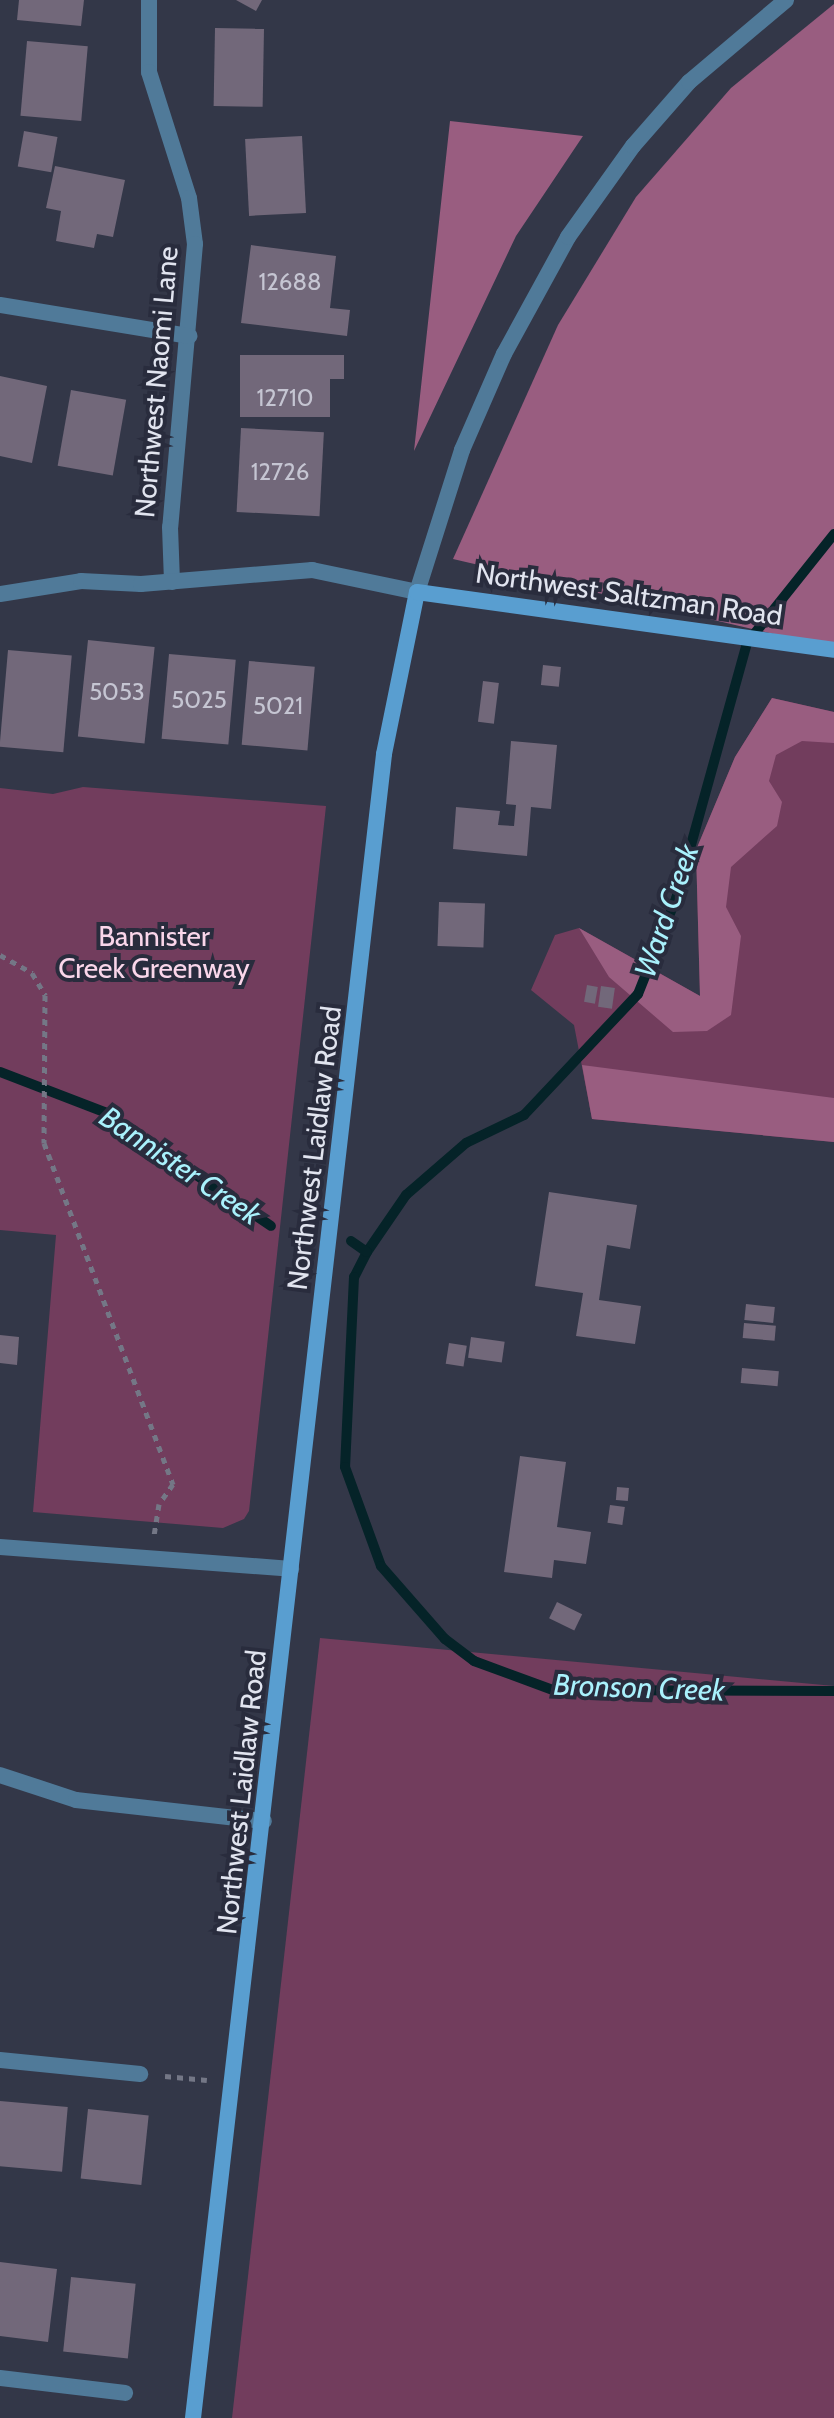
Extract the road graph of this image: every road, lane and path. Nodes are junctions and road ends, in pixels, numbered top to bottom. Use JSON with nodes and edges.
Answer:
{"nodes":[{"id":1,"x":149,"y":0,"type":"edge"},
{"id":2,"x":786,"y":0,"type":"edge"},
{"id":3,"x":0,"y":305,"type":"edge"},
{"id":4,"x":189,"y":336,"type":"junction"},
{"id":5,"x":172,"y":582,"type":"junction"},
{"id":6,"x":417,"y":592,"type":"junction"},
{"id":7,"x":0,"y":594,"type":"edge"},
{"id":8,"x":834,"y":650,"type":"edge"},
{"id":9,"x":0,"y":955,"type":"edge"},
{"id":10,"x":0,"y":1547,"type":"edge"},
{"id":11,"x":152,"y":1561,"type":"junction"},
{"id":12,"x":291,"y":1569,"type":"junction"},
{"id":13,"x":0,"y":1775,"type":"edge"},
{"id":14,"x":264,"y":1821,"type":"junction"},
{"id":15,"x":0,"y":2060,"type":"edge"},
{"id":16,"x":140,"y":2074,"type":"joint"},
{"id":17,"x":234,"y":2083,"type":"junction"},
{"id":18,"x":0,"y":2378,"type":"edge"},
{"id":19,"x":125,"y":2393,"type":"dead end"},
{"id":20,"x":193,"y":2418,"type":"edge"}],
"edges":[{"from":1,"to":4,"type":"street","name":"Northwest Naomi Lane"},
{"from":2,"to":6,"type":"street","name":"Northwest Laidlaw Road"},
{"from":3,"to":4,"type":"street"},
{"from":4,"to":5,"type":"street","name":"Northwest Naomi Lane"},
{"from":5,"to":6,"type":"street"},
{"from":5,"to":7,"type":"street"},
{"from":6,"to":8,"type":"main road","name":"Northwest Saltzman Road"},
{"from":6,"to":12,"type":"main road","name":"Northwest Laidlaw Road"},
{"from":9,"to":11,"type":"path"},
{"from":10,"to":11,"type":"street"},
{"from":11,"to":12,"type":"street"},
{"from":12,"to":14,"type":"main road","name":"Northwest Laidlaw Road"},
{"from":13,"to":14,"type":"street"},
{"from":14,"to":17,"type":"main road","name":"Northwest Laidlaw Road"},
{"from":15,"to":16,"type":"street"},
{"from":16,"to":17,"type":"path"},
{"from":17,"to":20,"type":"main road","name":"Northwest Laidlaw Road"},
{"from":18,"to":19,"type":"street"}]}
